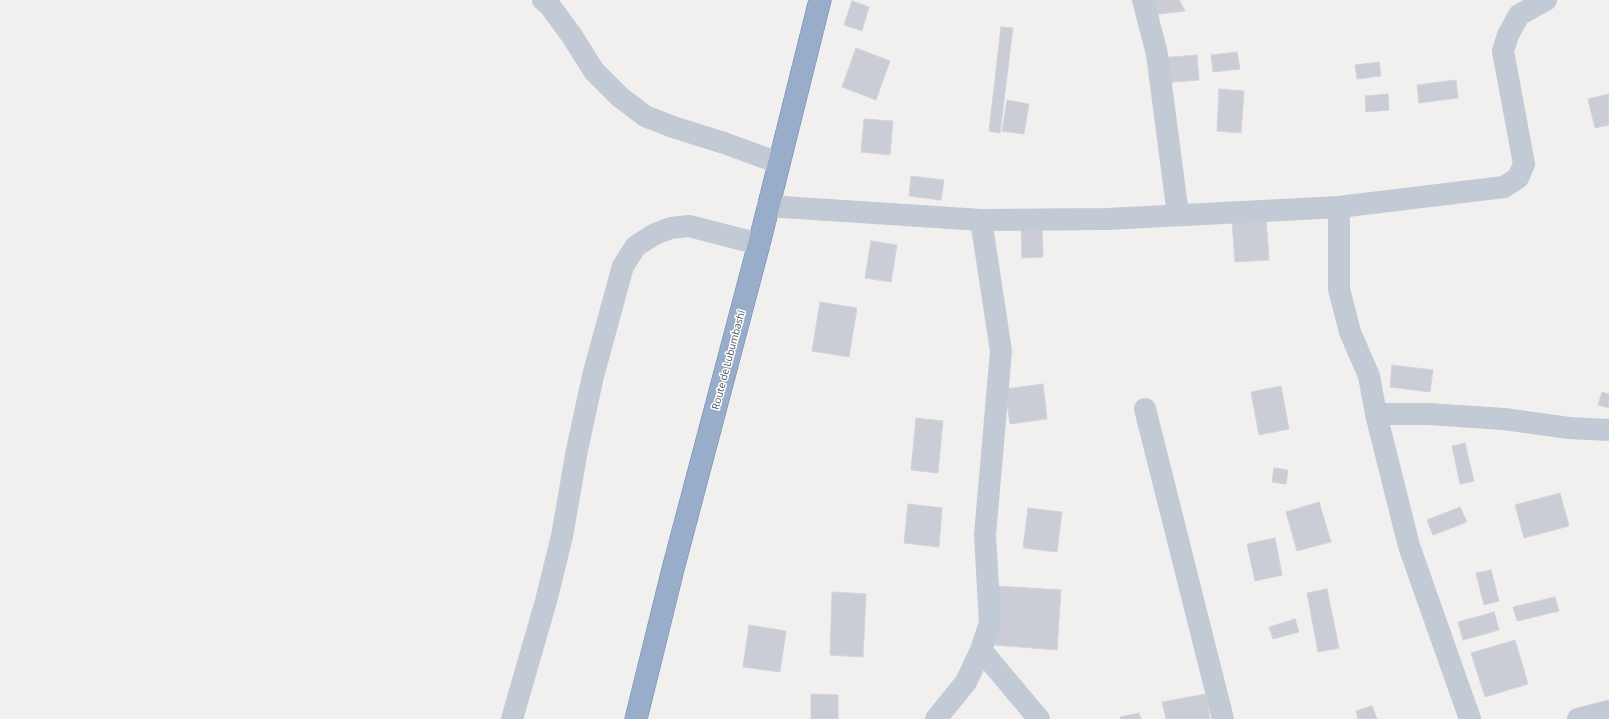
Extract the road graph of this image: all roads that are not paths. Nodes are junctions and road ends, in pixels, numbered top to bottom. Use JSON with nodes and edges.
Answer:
{"nodes":[{"id":1,"x":543,"y":0,"type":"edge"},
{"id":2,"x":820,"y":0,"type":"edge"},
{"id":3,"x":1143,"y":0,"type":"edge"},
{"id":4,"x":1546,"y":0,"type":"edge"},
{"id":5,"x":780,"y":163,"type":"junction"},
{"id":6,"x":768,"y":206,"type":"junction"},
{"id":7,"x":1339,"y":207,"type":"junction"},
{"id":8,"x":1178,"y":215,"type":"junction"},
{"id":9,"x":981,"y":220,"type":"junction"},
{"id":10,"x":759,"y":244,"type":"junction"},
{"id":11,"x":1145,"y":409,"type":"dead end"},
{"id":12,"x":1376,"y":414,"type":"junction"},
{"id":13,"x":1609,"y":430,"type":"edge"},
{"id":14,"x":981,"y":650,"type":"junction"},
{"id":15,"x":1609,"y":711,"type":"edge"},
{"id":16,"x":512,"y":719,"type":"edge"},
{"id":17,"x":636,"y":719,"type":"edge"},
{"id":18,"x":936,"y":719,"type":"edge"},
{"id":19,"x":1039,"y":719,"type":"edge"},
{"id":20,"x":1223,"y":719,"type":"edge"},
{"id":21,"x":1470,"y":719,"type":"edge"},
{"id":22,"x":1578,"y":719,"type":"edge"}],
"edges":[{"from":1,"to":5,"type":"street"},
{"from":2,"to":5,"type":"highway","name":"Route de Lubumbashi"},
{"from":3,"to":8,"type":"street"},
{"from":4,"to":7,"type":"street"},
{"from":5,"to":6,"type":"highway","name":"Route de Lubumbashi"},
{"from":6,"to":9,"type":"street"},
{"from":6,"to":10,"type":"highway","name":"Route de Lubumbashi"},
{"from":7,"to":8,"type":"street"},
{"from":7,"to":12,"type":"street"},
{"from":8,"to":9,"type":"street"},
{"from":9,"to":14,"type":"street"},
{"from":10,"to":16,"type":"street"},
{"from":10,"to":17,"type":"highway","name":"Route de Lubumbashi"},
{"from":11,"to":20,"type":"street"},
{"from":12,"to":13,"type":"street"},
{"from":12,"to":21,"type":"street"},
{"from":14,"to":18,"type":"street"},
{"from":14,"to":19,"type":"street"},
{"from":15,"to":22,"type":"street"}]}
